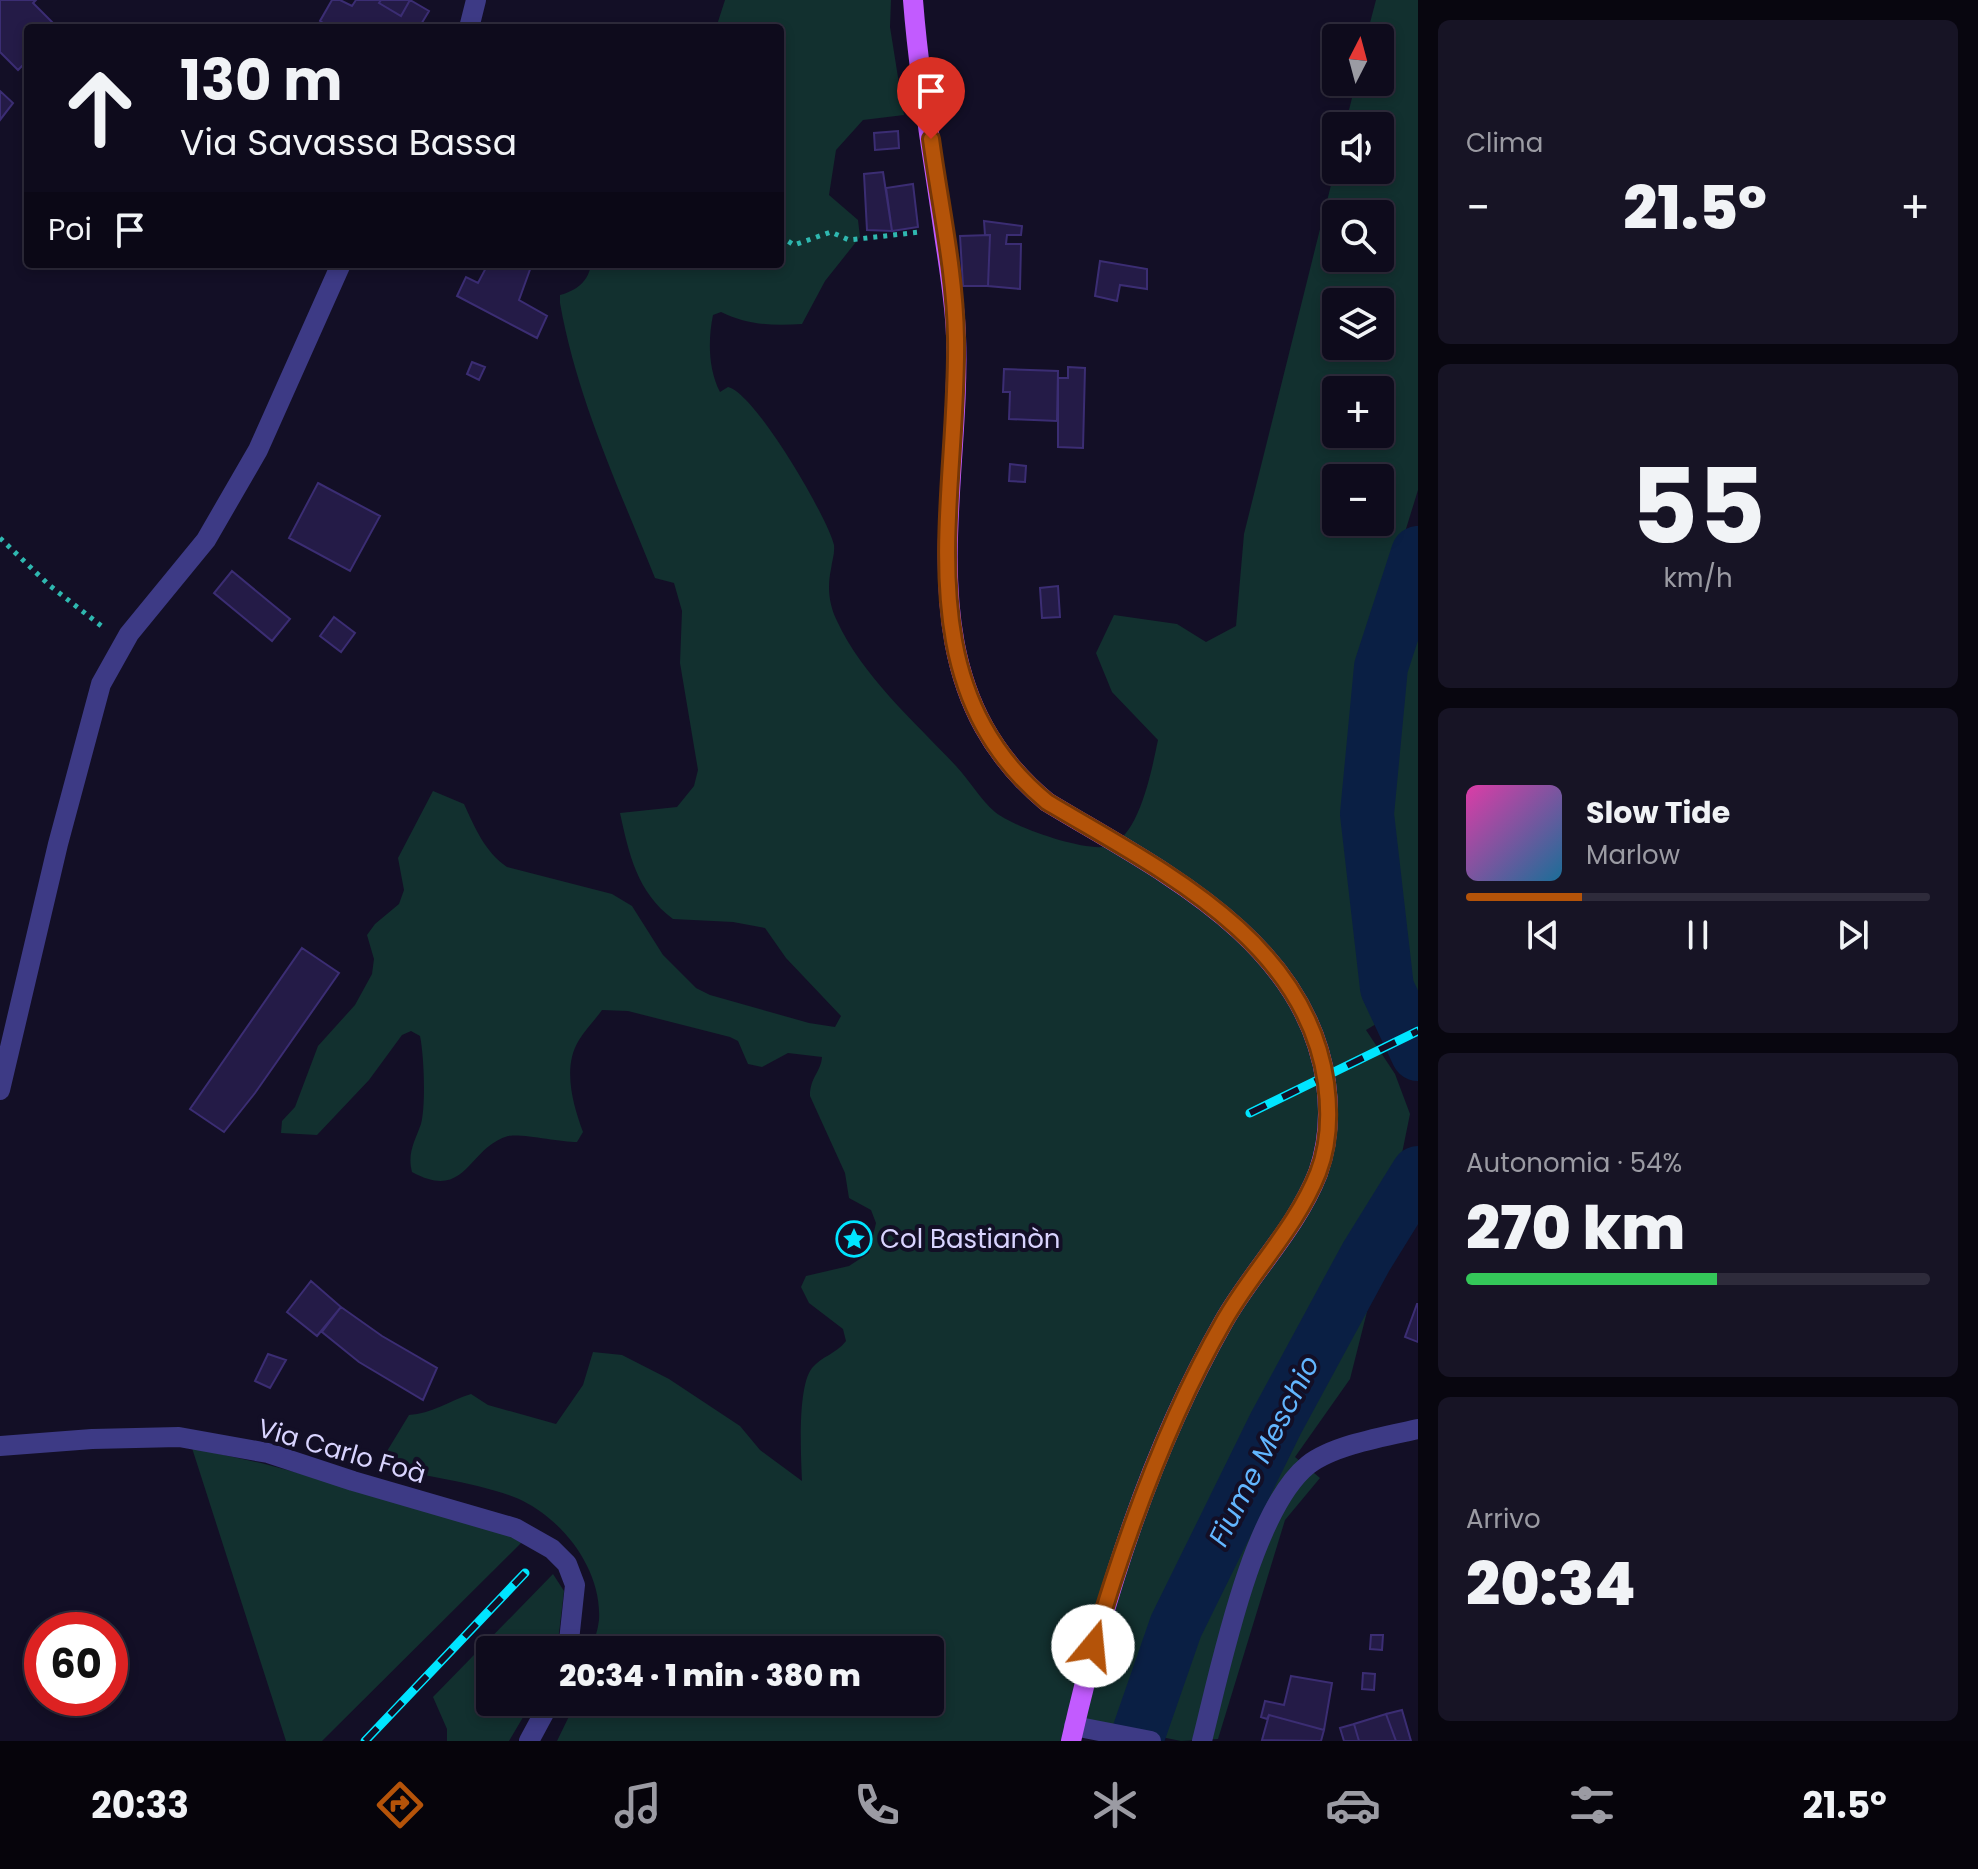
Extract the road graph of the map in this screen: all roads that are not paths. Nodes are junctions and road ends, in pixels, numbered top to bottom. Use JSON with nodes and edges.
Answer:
{"nodes":[{"id":1,"x":476,"y":0,"type":"edge"},
{"id":2,"x":913,"y":0,"type":"edge"},
{"id":3,"x":470,"y":24,"type":"edge"},
{"id":4,"x":339,"y":268,"type":"edge"},
{"id":5,"x":0,"y":1090,"type":"edge"},
{"id":6,"x":1418,"y":1429,"type":"edge"},
{"id":7,"x":0,"y":1446,"type":"edge"},
{"id":8,"x":570,"y":1636,"type":"edge"},
{"id":9,"x":542,"y":1716,"type":"edge"},
{"id":10,"x":1072,"y":1734,"type":"edge"},
{"id":11,"x":529,"y":1741,"type":"edge"},
{"id":12,"x":1151,"y":1741,"type":"edge"},
{"id":13,"x":1202,"y":1741,"type":"edge"}],
"edges":[{"from":1,"to":3,"type":"street"},
{"from":2,"to":10,"type":"main road"},
{"from":4,"to":5,"type":"street"},
{"from":6,"to":13,"type":"street"},
{"from":7,"to":8,"type":"street","name":"Via Carlo Foà"},
{"from":9,"to":11,"type":"street"},
{"from":10,"to":12,"type":"street"}]}
